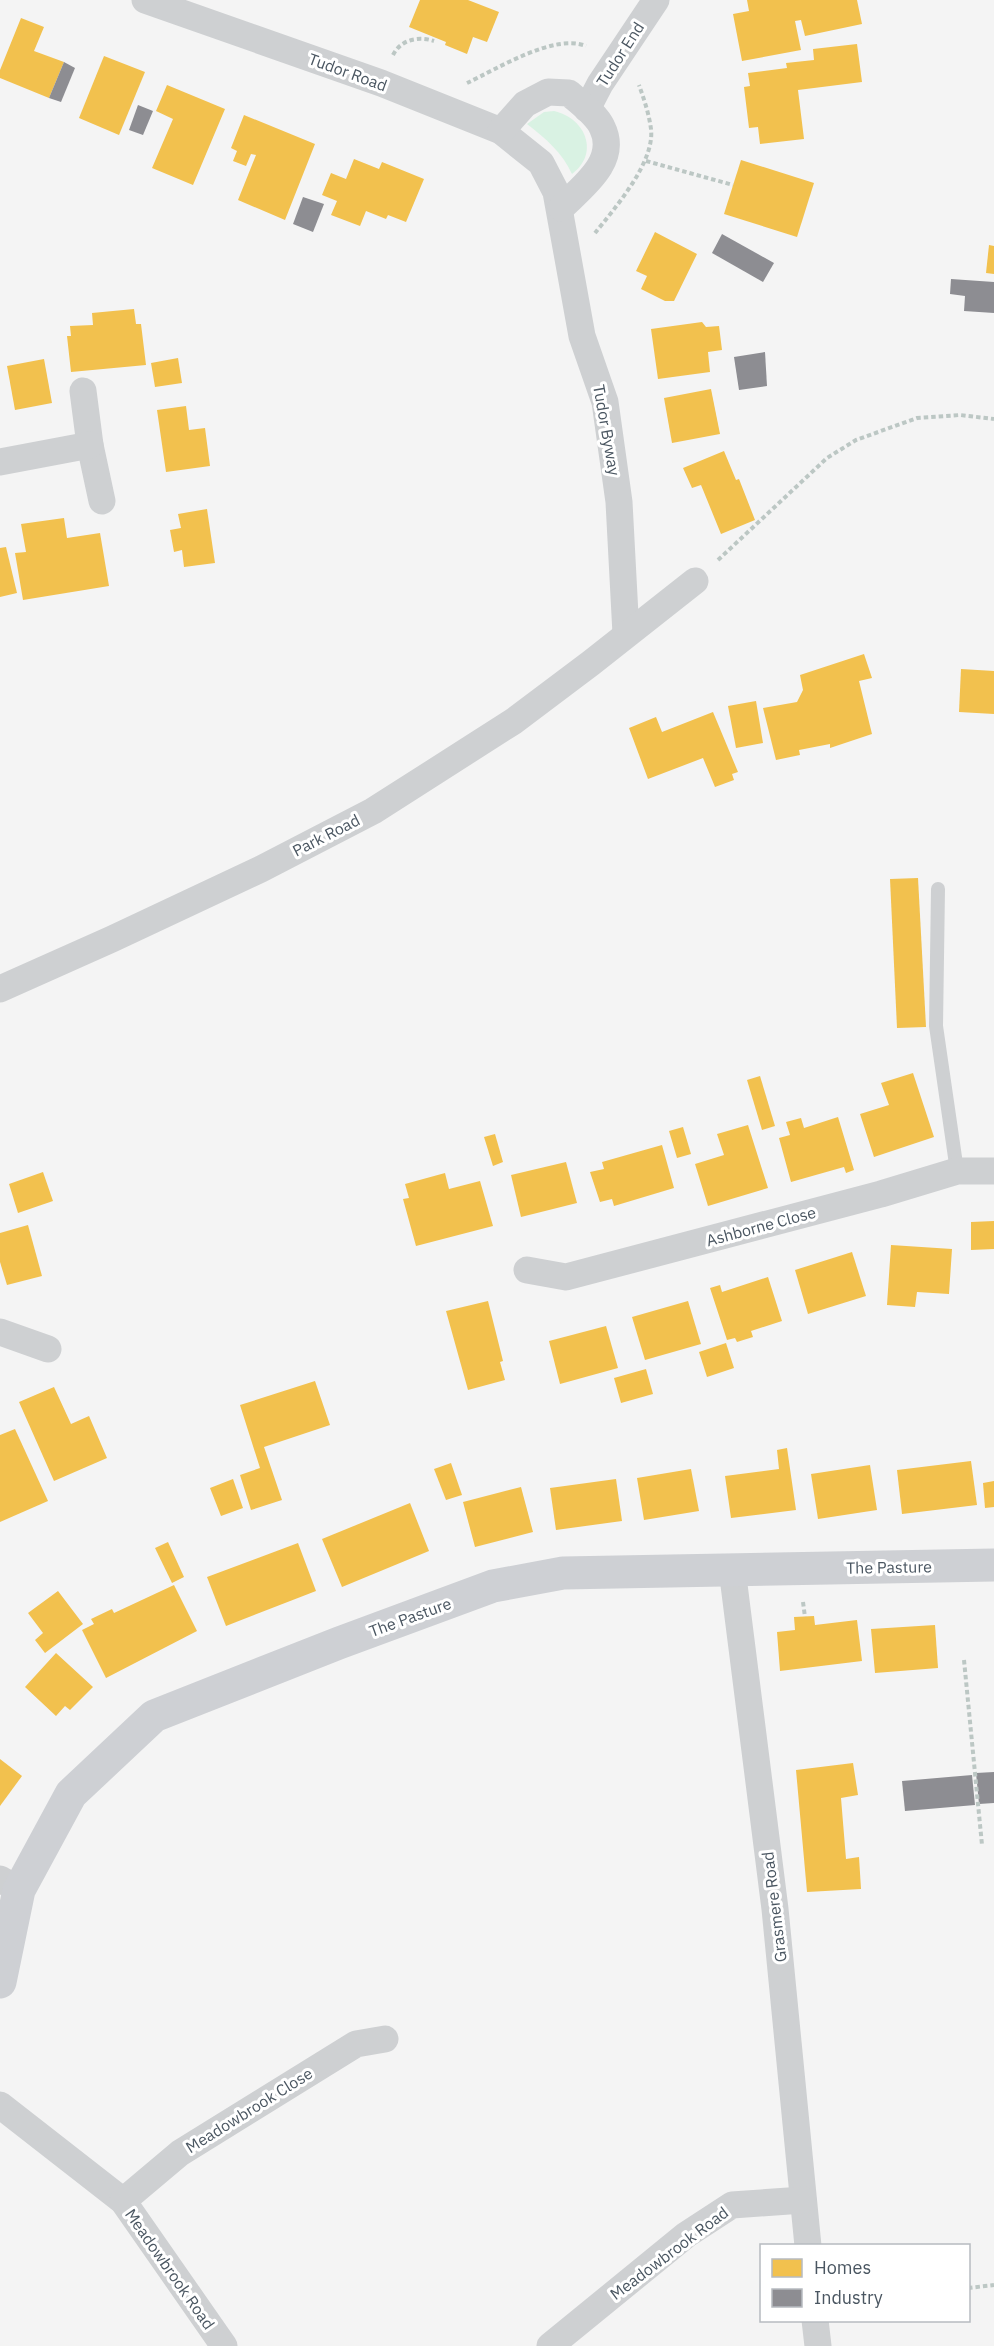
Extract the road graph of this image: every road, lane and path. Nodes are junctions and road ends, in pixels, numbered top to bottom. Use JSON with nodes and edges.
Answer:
{"nodes":[{"id":1,"x":145,"y":0,"type":"edge"},
{"id":2,"x":656,"y":0,"type":"edge"},
{"id":3,"x":434,"y":41,"type":"dead end"},
{"id":4,"x":618,"y":59,"type":"junction"},
{"id":5,"x":381,"y":83,"type":"junction"},
{"id":6,"x":461,"y":86,"type":"dead end"},
{"id":7,"x":587,"y":109,"type":"junction"},
{"id":8,"x":501,"y":131,"type":"junction"},
{"id":9,"x":646,"y":161,"type":"dead end"},
{"id":10,"x":541,"y":163,"type":"joint"},
{"id":11,"x":733,"y":185,"type":"dead end"},
{"id":12,"x":561,"y":208,"type":"junction"},
{"id":13,"x":83,"y":391,"type":"dead end"},
{"id":14,"x":994,"y":419,"type":"edge"},
{"id":15,"x":90,"y":445,"type":"junction"},
{"id":16,"x":0,"y":462,"type":"edge"},
{"id":17,"x":102,"y":501,"type":"dead end"},
{"id":18,"x":695,"y":581,"type":"joint"},
{"id":19,"x":626,"y":634,"type":"junction"},
{"id":20,"x":938,"y":889,"type":"dead end"},
{"id":21,"x":0,"y":989,"type":"edge"},
{"id":22,"x":957,"y":1171,"type":"junction"},
{"id":23,"x":994,"y":1171,"type":"edge"},
{"id":24,"x":527,"y":1270,"type":"dead end"},
{"id":25,"x":0,"y":1332,"type":"edge"},
{"id":26,"x":48,"y":1348,"type":"dead end"},
{"id":27,"x":994,"y":1565,"type":"edge"},
{"id":28,"x":732,"y":1569,"type":"junction"},
{"id":29,"x":964,"y":1660,"type":"dead end"},
{"id":30,"x":982,"y":1845,"type":"dead end"},
{"id":31,"x":9,"y":1885,"type":"edge"},
{"id":32,"x":0,"y":1982,"type":"edge"},
{"id":33,"x":385,"y":2039,"type":"dead end"},
{"id":34,"x":0,"y":2105,"type":"edge"},
{"id":35,"x":803,"y":2200,"type":"junction"},
{"id":36,"x":123,"y":2201,"type":"junction"},
{"id":37,"x":808,"y":2244,"type":"edge"},
{"id":38,"x":994,"y":2285,"type":"edge"},
{"id":39,"x":970,"y":2288,"type":"edge"},
{"id":40,"x":815,"y":2322,"type":"edge"},
{"id":41,"x":224,"y":2346,"type":"edge"},
{"id":42,"x":550,"y":2346,"type":"edge"},
{"id":43,"x":818,"y":2346,"type":"edge"}],
"edges":[{"from":1,"to":5,"type":"street","name":"Tudor Road"},
{"from":2,"to":4,"type":"street","name":"Tudor End"},
{"from":3,"to":5,"type":"path"},
{"from":4,"to":6,"type":"path"},
{"from":4,"to":7,"type":"street","name":"Tudor End"},
{"from":5,"to":8,"type":"street","name":"Tudor Road"},
{"from":7,"to":8,"type":"street"},
{"from":7,"to":12,"type":"street"},
{"from":8,"to":10,"type":"street","name":"Tudor Road"},
{"from":9,"to":11,"type":"path"},
{"from":10,"to":12,"type":"street","name":"Tudor Byway"},
{"from":12,"to":19,"type":"street","name":"Tudor Byway"},
{"from":13,"to":15,"type":"street"},
{"from":14,"to":18,"type":"path"},
{"from":15,"to":16,"type":"street"},
{"from":15,"to":17,"type":"street"},
{"from":18,"to":19,"type":"street","name":"Park Road"},
{"from":19,"to":21,"type":"street","name":"Park Road"},
{"from":20,"to":22,"type":"lane"},
{"from":22,"to":23,"type":"street","name":"Ashborne Close"},
{"from":22,"to":24,"type":"street","name":"Ashborne Close"},
{"from":25,"to":26,"type":"street"},
{"from":27,"to":28,"type":"street","name":"The Pasture"},
{"from":28,"to":31,"type":"street","name":"The Pasture"},
{"from":28,"to":35,"type":"street","name":"Grasmere Road"},
{"from":29,"to":30,"type":"path"},
{"from":31,"to":32,"type":"street","name":"The Pasture"},
{"from":33,"to":36,"type":"street","name":"Meadowbrook Close"},
{"from":34,"to":36,"type":"street","name":"Meadowbrook Road"},
{"from":35,"to":37,"type":"street","name":"Grasmere Road"},
{"from":35,"to":42,"type":"street","name":"Meadowbrook Road"},
{"from":36,"to":41,"type":"street","name":"Meadowbrook Road"},
{"from":38,"to":39,"type":"path"},
{"from":40,"to":43,"type":"street"}]}
